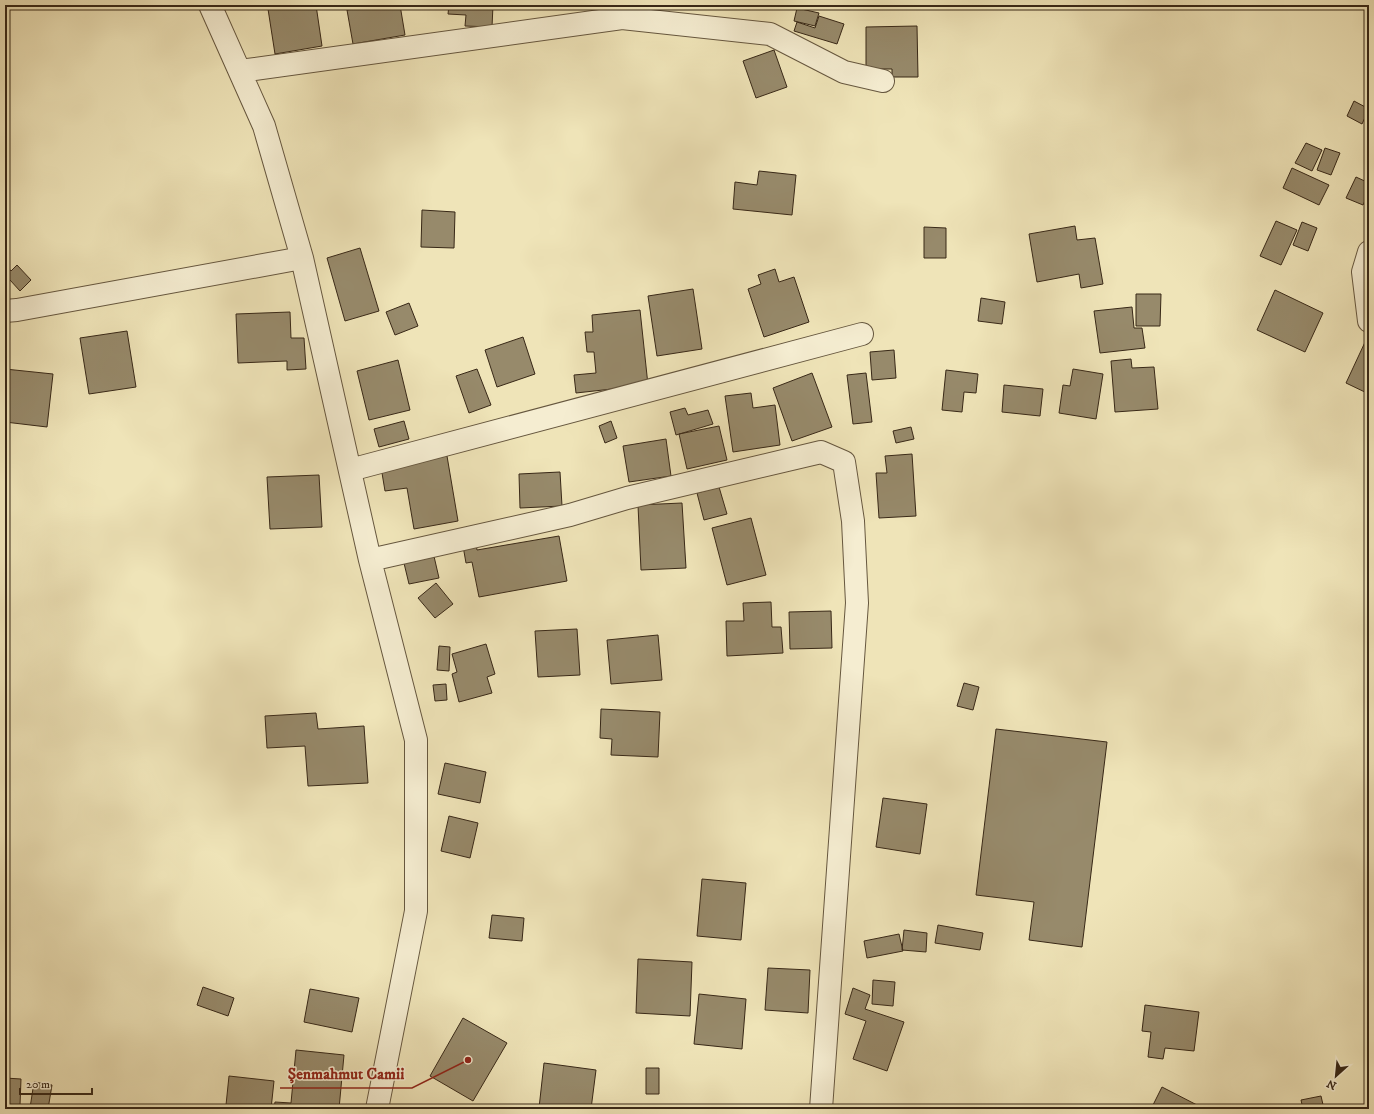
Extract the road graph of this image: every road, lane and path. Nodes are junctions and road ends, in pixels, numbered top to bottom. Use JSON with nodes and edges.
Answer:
{"nodes":[{"id":1,"x":210,"y":5,"type":"edge"},
{"id":2,"x":240,"y":71,"type":"junction"},
{"id":3,"x":883,"y":81,"type":"dead end"},
{"id":4,"x":1369,"y":252,"type":"edge"},
{"id":5,"x":302,"y":258,"type":"junction"},
{"id":6,"x":5,"y":311,"type":"edge"},
{"id":7,"x":1369,"y":321,"type":"edge"},
{"id":8,"x":862,"y":334,"type":"dead end"},
{"id":9,"x":350,"y":470,"type":"junction"},
{"id":10,"x":370,"y":560,"type":"junction"},
{"id":11,"x":377,"y":1109,"type":"edge"},
{"id":12,"x":821,"y":1109,"type":"edge"}],
"edges":[{"from":1,"to":2,"type":"street"},
{"from":2,"to":3,"type":"street"},
{"from":2,"to":5,"type":"street"},
{"from":4,"to":7,"type":"street"},
{"from":5,"to":6,"type":"street"},
{"from":5,"to":9,"type":"street"},
{"from":8,"to":9,"type":"street"},
{"from":9,"to":10,"type":"street"},
{"from":10,"to":11,"type":"street"},
{"from":10,"to":12,"type":"street"}]}
